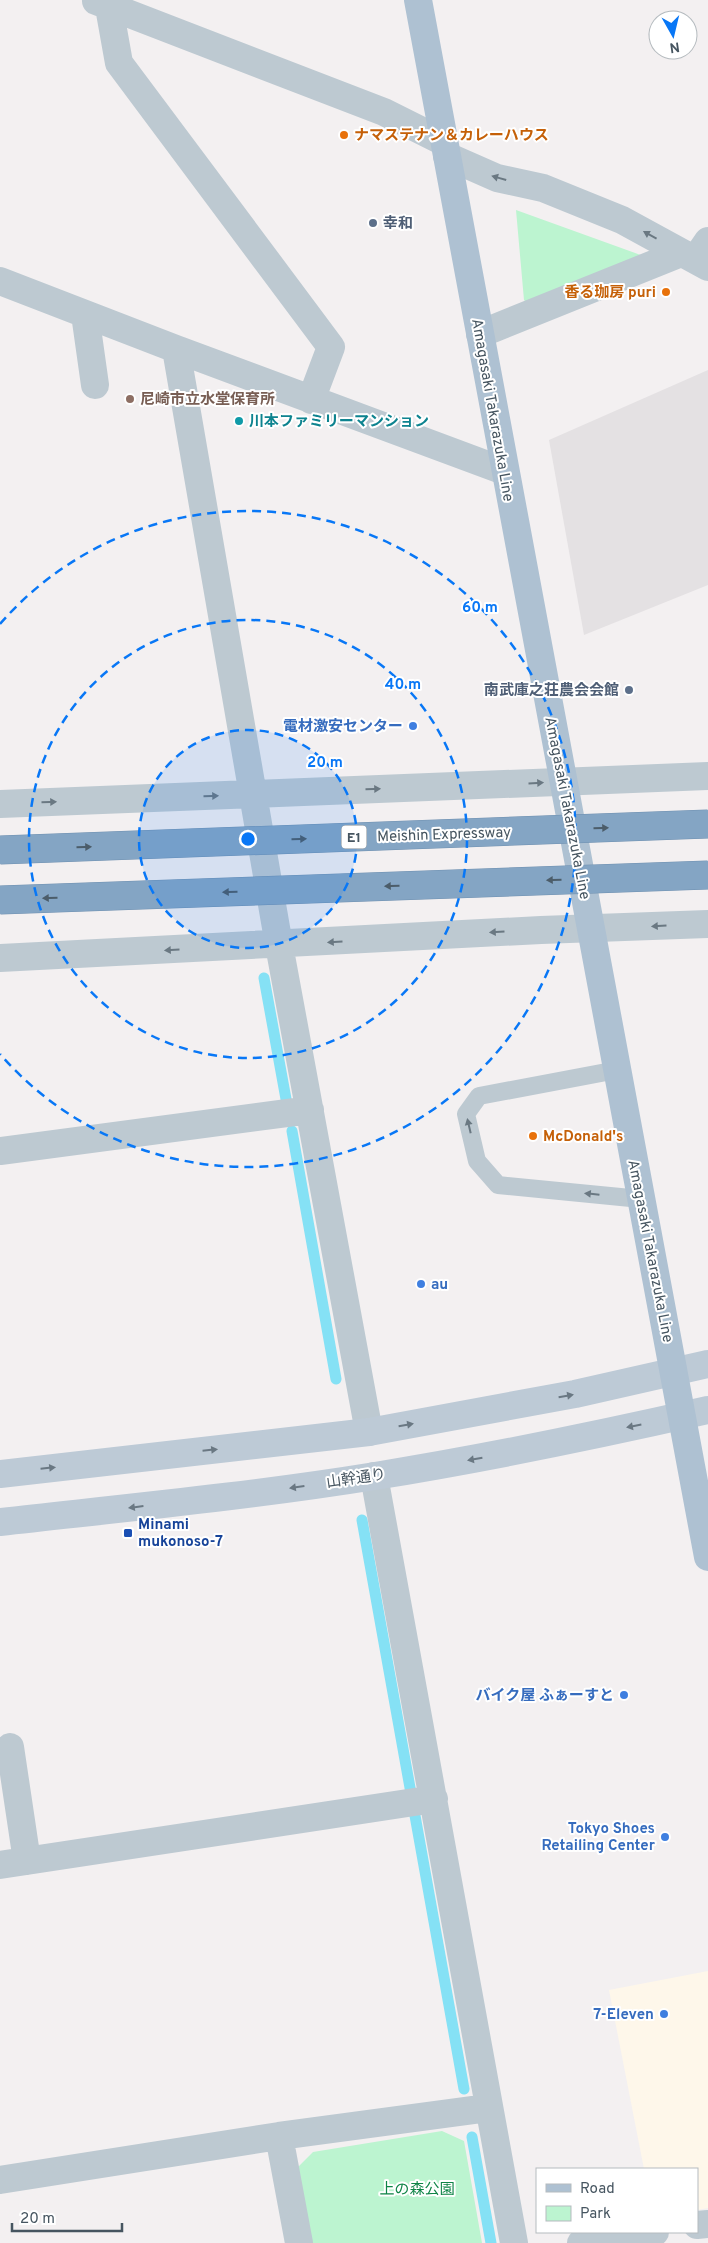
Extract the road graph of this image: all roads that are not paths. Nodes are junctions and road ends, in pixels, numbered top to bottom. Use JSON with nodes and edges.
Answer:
{"nodes":[{"id":1,"x":418,"y":0,"type":"edge"},
{"id":2,"x":100,"y":3,"type":"edge"},
{"id":3,"x":446,"y":149,"type":"junction"},
{"id":4,"x":698,"y":255,"type":"edge"},
{"id":5,"x":0,"y":281,"type":"edge"},
{"id":6,"x":85,"y":314,"type":"junction"},
{"id":7,"x":480,"y":334,"type":"junction"},
{"id":8,"x":176,"y":349,"type":"junction"},
{"id":9,"x":95,"y":385,"type":"dead end"},
{"id":10,"x":311,"y":400,"type":"junction"},
{"id":11,"x":504,"y":471,"type":"junction"},
{"id":12,"x":708,"y":776,"type":"edge"},
{"id":13,"x":563,"y":782,"type":"junction"},
{"id":14,"x":254,"y":794,"type":"junction"},
{"id":15,"x":0,"y":804,"type":"edge"},
{"id":16,"x":708,"y":824,"type":"edge"},
{"id":17,"x":0,"y":850,"type":"edge"},
{"id":18,"x":708,"y":875,"type":"edge"},
{"id":19,"x":0,"y":900,"type":"edge"},
{"id":20,"x":708,"y":924,"type":"edge"},
{"id":21,"x":590,"y":929,"type":"junction"},
{"id":22,"x":279,"y":945,"type":"junction"},
{"id":23,"x":0,"y":958,"type":"edge"},
{"id":24,"x":617,"y":1070,"type":"junction"},
{"id":25,"x":310,"y":1110,"type":"junction"},
{"id":26,"x":0,"y":1151,"type":"edge"},
{"id":27,"x":641,"y":1199,"type":"junction"},
{"id":28,"x":708,"y":1364,"type":"edge"},
{"id":29,"x":673,"y":1371,"type":"junction"},
{"id":30,"x":708,"y":1410,"type":"edge"},
{"id":31,"x":682,"y":1416,"type":"junction"},
{"id":32,"x":369,"y":1432,"type":"junction"},
{"id":33,"x":0,"y":1474,"type":"edge"},
{"id":34,"x":374,"y":1476,"type":"junction"},
{"id":35,"x":0,"y":1522,"type":"edge"},
{"id":36,"x":708,"y":1557,"type":"edge"},
{"id":37,"x":10,"y":1748,"type":"dead end"},
{"id":38,"x":418,"y":1802,"type":"junction"},
{"id":39,"x":27,"y":1861,"type":"junction"},
{"id":40,"x":0,"y":1865,"type":"edge"},
{"id":41,"x":488,"y":2108,"type":"junction"},
{"id":42,"x":279,"y":2136,"type":"junction"},
{"id":43,"x":0,"y":2180,"type":"edge"},
{"id":44,"x":648,"y":2233,"type":"edge"},
{"id":45,"x":299,"y":2243,"type":"edge"},
{"id":46,"x":514,"y":2243,"type":"edge"},
{"id":47,"x":581,"y":2243,"type":"edge"}],
"edges":[{"from":1,"to":3,"type":"main road","name":"Amagasaki Takarazuka Line"},
{"from":2,"to":3,"type":"street"},
{"from":2,"to":10,"type":"street"},
{"from":4,"to":3,"type":"street","one_way":true},
{"from":3,"to":7,"type":"main road","name":"Amagasaki Takarazuka Line"},
{"from":4,"to":7,"type":"street"},
{"from":5,"to":6,"type":"street"},
{"from":6,"to":8,"type":"street"},
{"from":6,"to":9,"type":"street"},
{"from":7,"to":11,"type":"main road","name":"Amagasaki Takarazuka Line"},
{"from":8,"to":10,"type":"street"},
{"from":8,"to":14,"type":"street"},
{"from":10,"to":11,"type":"street"},
{"from":11,"to":13,"type":"main road","name":"Amagasaki Takarazuka Line"},
{"from":12,"to":13,"type":"street"},
{"from":14,"to":13,"type":"street","one_way":true},
{"from":13,"to":21,"type":"main road","name":"Amagasaki Takarazuka Line"},
{"from":15,"to":14,"type":"street","one_way":true},
{"from":14,"to":22,"type":"street"},
{"from":17,"to":16,"type":"highway","name":"Meishin Expressway","number":"E1","one_way":true,"bridge":true},
{"from":18,"to":19,"type":"highway","one_way":true,"bridge":true},
{"from":20,"to":21,"type":"street","one_way":true},
{"from":21,"to":22,"type":"street","one_way":true},
{"from":21,"to":24,"type":"main road","name":"Amagasaki Takarazuka Line"},
{"from":22,"to":23,"type":"street","one_way":true},
{"from":22,"to":25,"type":"street"},
{"from":24,"to":27,"type":"main road","name":"Amagasaki Takarazuka Line"},
{"from":27,"to":24,"type":"lane","one_way":true},
{"from":25,"to":26,"type":"street"},
{"from":25,"to":32,"type":"street"},
{"from":27,"to":29,"type":"main road","name":"Amagasaki Takarazuka Line"},
{"from":28,"to":29,"type":"street"},
{"from":29,"to":31,"type":"main road","name":"Amagasaki Takarazuka Line"},
{"from":32,"to":29,"type":"street","one_way":true},
{"from":30,"to":31,"type":"street","name":"山幹通り"},
{"from":31,"to":34,"type":"street","name":"山幹通り","one_way":true},
{"from":31,"to":36,"type":"main road","name":"Amagasaki Takarazuka Line"},
{"from":33,"to":32,"type":"street","one_way":true},
{"from":34,"to":35,"type":"street","name":"山幹通り","one_way":true},
{"from":34,"to":38,"type":"street"},
{"from":37,"to":39,"type":"street"},
{"from":38,"to":39,"type":"street"},
{"from":38,"to":41,"type":"street"},
{"from":39,"to":40,"type":"street"},
{"from":41,"to":42,"type":"street"},
{"from":41,"to":46,"type":"street"},
{"from":42,"to":43,"type":"street"},
{"from":42,"to":45,"type":"street"},
{"from":44,"to":47,"type":"street"}]}
